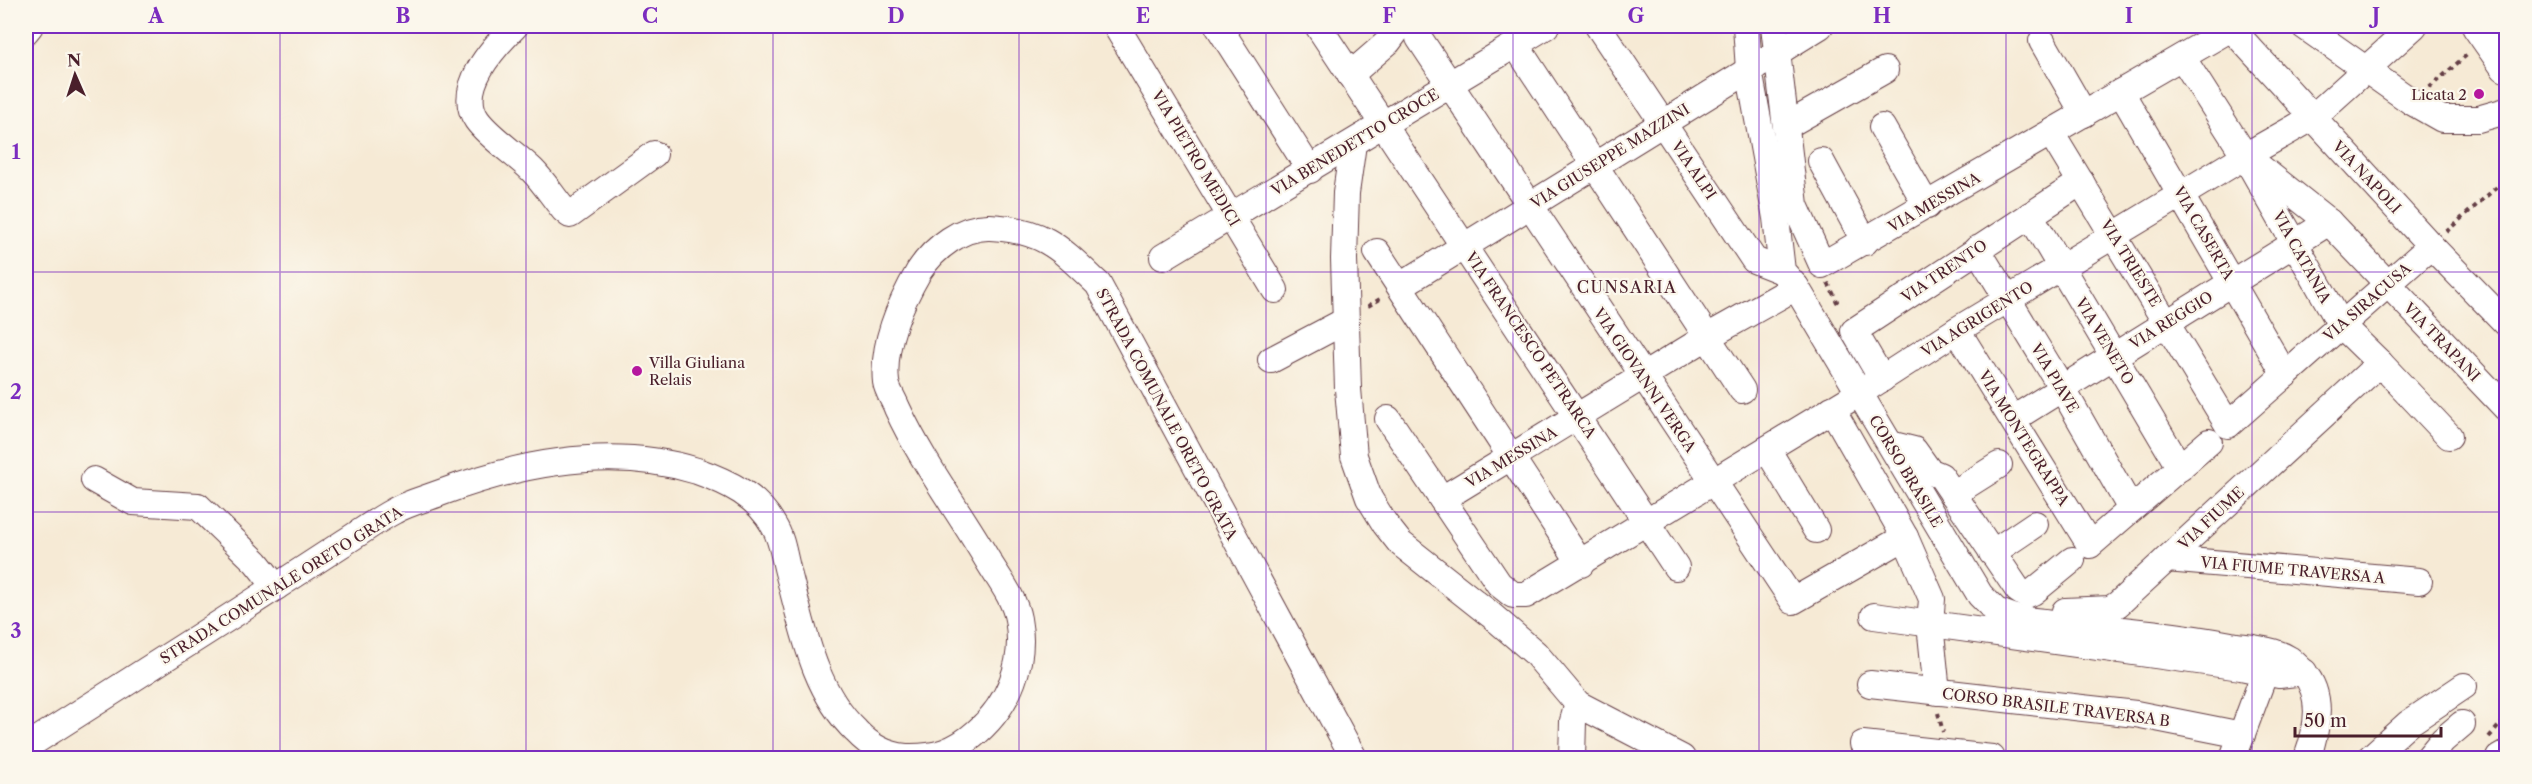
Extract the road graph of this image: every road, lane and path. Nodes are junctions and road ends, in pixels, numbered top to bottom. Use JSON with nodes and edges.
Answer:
{"nodes":[{"id":1,"x":30,"y":26,"type":"edge"},
{"id":2,"x":515,"y":26,"type":"edge"},
{"id":3,"x":1116,"y":26,"type":"edge"},
{"id":4,"x":1218,"y":26,"type":"edge"},
{"id":5,"x":1318,"y":26,"type":"edge"},
{"id":6,"x":1546,"y":26,"type":"edge"},
{"id":7,"x":1598,"y":26,"type":"edge"},
{"id":8,"x":1746,"y":26,"type":"edge"},
{"id":9,"x":1774,"y":26,"type":"edge"},
{"id":10,"x":1820,"y":26,"type":"edge"},
{"id":11,"x":2414,"y":26,"type":"edge"},
{"id":12,"x":2233,"y":27,"type":"edge"},
{"id":13,"x":2314,"y":28,"type":"edge"},
{"id":14,"x":26,"y":31,"type":"edge"},
{"id":15,"x":2483,"y":31,"type":"edge"},
{"id":16,"x":1410,"y":32,"type":"edge"},
{"id":17,"x":2042,"y":41,"type":"dead end"},
{"id":18,"x":1515,"y":44,"type":"junction"},
{"id":19,"x":1777,"y":52,"type":"junction"},
{"id":20,"x":2182,"y":57,"type":"junction"},
{"id":21,"x":2506,"y":66,"type":"edge"},
{"id":22,"x":2365,"y":68,"type":"junction"},
{"id":23,"x":1749,"y":70,"type":"junction"},
{"id":24,"x":1885,"y":70,"type":"dead end"},
{"id":25,"x":1350,"y":75,"type":"junction"},
{"id":26,"x":1449,"y":85,"type":"junction"},
{"id":27,"x":2121,"y":92,"type":"junction"},
{"id":28,"x":2412,"y":102,"type":"junction"},
{"id":29,"x":2506,"y":111,"type":"edge"},
{"id":30,"x":2084,"y":114,"type":"junction"},
{"id":31,"x":2312,"y":118,"type":"junction"},
{"id":32,"x":1663,"y":124,"type":"junction"},
{"id":33,"x":1383,"y":126,"type":"junction"},
{"id":34,"x":1786,"y":126,"type":"junction"},
{"id":35,"x":1882,"y":127,"type":"dead end"},
{"id":36,"x":2051,"y":133,"type":"junction"},
{"id":37,"x":1353,"y":144,"type":"junction"},
{"id":38,"x":654,"y":154,"type":"dead end"},
{"id":39,"x":2245,"y":156,"type":"junction"},
{"id":40,"x":1821,"y":161,"type":"dead end"},
{"id":41,"x":1595,"y":165,"type":"junction"},
{"id":42,"x":1310,"y":170,"type":"junction"},
{"id":43,"x":2506,"y":179,"type":"edge"},
{"id":44,"x":2081,"y":182,"type":"junction"},
{"id":45,"x":2182,"y":196,"type":"junction"},
{"id":46,"x":1529,"y":206,"type":"junction"},
{"id":47,"x":1927,"y":206,"type":"junction"},
{"id":48,"x":2030,"y":215,"type":"junction"},
{"id":49,"x":1232,"y":216,"type":"junction"},
{"id":50,"x":2329,"y":222,"type":"junction"},
{"id":51,"x":2115,"y":236,"type":"junction"},
{"id":52,"x":1864,"y":242,"type":"junction"},
{"id":53,"x":2295,"y":242,"type":"junction"},
{"id":54,"x":1465,"y":246,"type":"junction"},
{"id":55,"x":2431,"y":246,"type":"junction"},
{"id":56,"x":1977,"y":249,"type":"junction"},
{"id":57,"x":1377,"y":252,"type":"dead end"},
{"id":58,"x":1163,"y":257,"type":"dead end"},
{"id":59,"x":2062,"y":267,"type":"junction"},
{"id":60,"x":1789,"y":279,"type":"junction"},
{"id":61,"x":2232,"y":282,"type":"junction"},
{"id":62,"x":2387,"y":285,"type":"junction"},
{"id":63,"x":1400,"y":286,"type":"junction"},
{"id":64,"x":1275,"y":290,"type":"dead end"},
{"id":65,"x":2007,"y":300,"type":"junction"},
{"id":66,"x":1345,"y":321,"type":"junction"},
{"id":67,"x":2168,"y":322,"type":"junction"},
{"id":68,"x":2506,"y":323,"type":"edge"},
{"id":69,"x":2341,"y":326,"type":"junction"},
{"id":70,"x":1957,"y":330,"type":"junction"},
{"id":71,"x":1707,"y":337,"type":"junction"},
{"id":72,"x":2114,"y":356,"type":"junction"},
{"id":73,"x":1271,"y":360,"type":"dead end"},
{"id":74,"x":2380,"y":363,"type":"junction"},
{"id":75,"x":2284,"y":375,"type":"junction"},
{"id":76,"x":1642,"y":376,"type":"junction"},
{"id":77,"x":1882,"y":379,"type":"junction"},
{"id":78,"x":2062,"y":388,"type":"junction"},
{"id":79,"x":1742,"y":390,"type":"dead end"},
{"id":80,"x":1858,"y":394,"type":"junction"},
{"id":81,"x":2506,"y":408,"type":"edge"},
{"id":82,"x":1832,"y":410,"type":"junction"},
{"id":83,"x":1578,"y":415,"type":"junction"},
{"id":84,"x":1388,"y":419,"type":"dead end"},
{"id":85,"x":2013,"y":419,"type":"junction"},
{"id":86,"x":2228,"y":425,"type":"joint"},
{"id":87,"x":2449,"y":436,"type":"dead end"},
{"id":88,"x":2209,"y":442,"type":"dead end"},
{"id":89,"x":1891,"y":444,"type":"junction"},
{"id":90,"x":1767,"y":449,"type":"junction"},
{"id":91,"x":1511,"y":456,"type":"junction"},
{"id":92,"x":1999,"y":465,"type":"dead end"},
{"id":93,"x":2180,"y":468,"type":"junction"},
{"id":94,"x":94,"y":480,"type":"dead end"},
{"id":95,"x":1713,"y":483,"type":"junction"},
{"id":96,"x":1953,"y":494,"type":"junction"},
{"id":97,"x":1442,"y":499,"type":"junction"},
{"id":98,"x":2131,"y":509,"type":"junction"},
{"id":99,"x":1648,"y":523,"type":"junction"},
{"id":100,"x":2035,"y":524,"type":"dead end"},
{"id":101,"x":1816,"y":530,"type":"dead end"},
{"id":102,"x":1905,"y":537,"type":"junction"},
{"id":103,"x":1992,"y":553,"type":"junction"},
{"id":104,"x":2081,"y":553,"type":"junction"},
{"id":105,"x":2167,"y":559,"type":"junction"},
{"id":106,"x":1581,"y":564,"type":"junction"},
{"id":107,"x":1676,"y":567,"type":"dead end"},
{"id":108,"x":2420,"y":581,"type":"dead end"},
{"id":109,"x":276,"y":587,"type":"junction"},
{"id":110,"x":1874,"y":616,"type":"dead end"},
{"id":111,"x":2018,"y":619,"type":"junction"},
{"id":112,"x":1930,"y":624,"type":"junction"},
{"id":113,"x":2265,"y":672,"type":"junction"},
{"id":114,"x":2304,"y":672,"type":"junction"},
{"id":115,"x":1870,"y":684,"type":"dead end"},
{"id":116,"x":2464,"y":686,"type":"dead end"},
{"id":117,"x":1937,"y":692,"type":"junction"},
{"id":118,"x":1578,"y":704,"type":"junction"},
{"id":119,"x":2462,"y":724,"type":"dead end"},
{"id":120,"x":1863,"y":744,"type":"dead end"},
{"id":121,"x":26,"y":747,"type":"edge"},
{"id":122,"x":2237,"y":747,"type":"edge"},
{"id":123,"x":1948,"y":753,"type":"junction"},
{"id":124,"x":2506,"y":754,"type":"edge"},
{"id":125,"x":1354,"y":759,"type":"edge"},
{"id":126,"x":1572,"y":759,"type":"edge"},
{"id":127,"x":1682,"y":759,"type":"edge"},
{"id":128,"x":1992,"y":759,"type":"edge"},
{"id":129,"x":2307,"y":759,"type":"edge"},
{"id":130,"x":2370,"y":759,"type":"edge"},
{"id":131,"x":2428,"y":759,"type":"edge"},
{"id":132,"x":2499,"y":759,"type":"edge"}],
"edges":[{"from":1,"to":14,"type":"street"},
{"from":2,"to":38,"type":"street"},
{"from":3,"to":49,"type":"street","name":"VIA PIETRO MEDICI"},
{"from":4,"to":42,"type":"street"},
{"from":5,"to":25,"type":"street","name":"VIA FRANCESCO PETRARCA"},
{"from":6,"to":18,"type":"street","name":"VIA BENEDETTO CROCE"},
{"from":7,"to":32,"type":"street","name":"VIA ALPI"},
{"from":8,"to":23,"type":"street","name":"CORSO BRASILE"},
{"from":9,"to":19,"type":"street"},
{"from":10,"to":19,"type":"street","name":"VIA GIUSEPPE MAZZINI"},
{"from":11,"to":22,"type":"street","name":"VIA AGRIGENTO"},
{"from":12,"to":20,"type":"street","name":"VIA MESSINA"},
{"from":12,"to":31,"type":"street","name":"VIA NAPOLI"},
{"from":13,"to":22,"type":"street"},
{"from":15,"to":21,"type":"main road"},
{"from":15,"to":28,"type":"path"},
{"from":16,"to":25,"type":"street"},
{"from":16,"to":26,"type":"street","name":"VIA GIOVANNI VERGA"},
{"from":17,"to":30,"type":"street"},
{"from":18,"to":26,"type":"street","name":"VIA BENEDETTO CROCE"},
{"from":18,"to":41,"type":"street"},
{"from":19,"to":23,"type":"street","name":"VIA GIUSEPPE MAZZINI"},
{"from":19,"to":34,"type":"street","name":"VIA MESSINA"},
{"from":20,"to":27,"type":"street","name":"VIA MESSINA"},
{"from":20,"to":39,"type":"street","name":"VIA CATANIA"},
{"from":22,"to":28,"type":"street"},
{"from":22,"to":31,"type":"street","name":"VIA AGRIGENTO"},
{"from":23,"to":32,"type":"street","name":"VIA GIUSEPPE MAZZINI"},
{"from":23,"to":60,"type":"street","name":"CORSO BRASILE"},
{"from":24,"to":34,"type":"street"},
{"from":25,"to":33,"type":"street","name":"VIA FRANCESCO PETRARCA"},
{"from":26,"to":33,"type":"street","name":"VIA BENEDETTO CROCE"},
{"from":26,"to":46,"type":"street","name":"VIA GIOVANNI VERGA"},
{"from":27,"to":30,"type":"street","name":"VIA MESSINA"},
{"from":27,"to":45,"type":"street","name":"VIA CASERTA"},
{"from":28,"to":29,"type":"street"},
{"from":30,"to":36,"type":"street","name":"VIA MESSINA"},
{"from":31,"to":39,"type":"street","name":"VIA AGRIGENTO"},
{"from":31,"to":55,"type":"street","name":"VIA NAPOLI"},
{"from":32,"to":41,"type":"street","name":"VIA GIUSEPPE MAZZINI"},
{"from":32,"to":60,"type":"street","name":"VIA ALPI"},
{"from":33,"to":37,"type":"street","name":"VIA BENEDETTO CROCE"},
{"from":33,"to":54,"type":"street","name":"VIA FRANCESCO PETRARCA"},
{"from":34,"to":52,"type":"street","name":"VIA MESSINA"},
{"from":35,"to":47,"type":"street"},
{"from":36,"to":44,"type":"street","name":"VIA TRIESTE"},
{"from":36,"to":47,"type":"street","name":"VIA MESSINA"},
{"from":37,"to":42,"type":"street","name":"VIA BENEDETTO CROCE"},
{"from":37,"to":66,"type":"street"},
{"from":39,"to":45,"type":"street","name":"VIA AGRIGENTO"},
{"from":39,"to":50,"type":"street","name":"VIA TRAPANI"},
{"from":39,"to":53,"type":"street","name":"VIA CATANIA"},
{"from":40,"to":52,"type":"street"},
{"from":41,"to":46,"type":"street","name":"VIA GIUSEPPE MAZZINI"},
{"from":41,"to":71,"type":"street"},
{"from":42,"to":49,"type":"street","name":"VIA BENEDETTO CROCE"},
{"from":43,"to":55,"type":"path"},
{"from":44,"to":48,"type":"street","name":"VIA TRENTO"},
{"from":44,"to":51,"type":"street","name":"VIA TRIESTE"},
{"from":45,"to":51,"type":"street","name":"VIA AGRIGENTO"},
{"from":45,"to":61,"type":"street","name":"VIA CASERTA"},
{"from":46,"to":54,"type":"street","name":"VIA GIUSEPPE MAZZINI"},
{"from":46,"to":76,"type":"street","name":"VIA GIOVANNI VERGA"},
{"from":47,"to":52,"type":"street","name":"VIA MESSINA"},
{"from":48,"to":56,"type":"street","name":"VIA TRENTO"},
{"from":48,"to":59,"type":"street","name":"VIA VENETO"},
{"from":49,"to":58,"type":"street","name":"VIA BENEDETTO CROCE"},
{"from":49,"to":64,"type":"street","name":"VIA PIETRO MEDICI"},
{"from":50,"to":53,"type":"street","name":"VIA REGGIO"},
{"from":50,"to":62,"type":"street","name":"VIA TRAPANI"},
{"from":51,"to":59,"type":"street","name":"VIA AGRIGENTO"},
{"from":51,"to":67,"type":"street","name":"VIA TRIESTE"},
{"from":53,"to":61,"type":"street","name":"VIA REGGIO"},
{"from":53,"to":69,"type":"street","name":"VIA CATANIA"},
{"from":54,"to":63,"type":"street","name":"VIA GIUSEPPE MAZZINI"},
{"from":54,"to":83,"type":"street","name":"VIA FRANCESCO PETRARCA"},
{"from":55,"to":62,"type":"street","name":"VIA SIRACUSA"},
{"from":55,"to":68,"type":"street","name":"VIA NAPOLI"},
{"from":56,"to":65,"type":"street","name":"VIA PIAVE"},
{"from":56,"to":77,"type":"street","name":"VIA TRENTO"},
{"from":57,"to":63,"type":"street"},
{"from":59,"to":65,"type":"street","name":"VIA AGRIGENTO"},
{"from":59,"to":72,"type":"street","name":"VIA VENETO"},
{"from":60,"to":71,"type":"street","name":"VIA MESSINA"},
{"from":60,"to":80,"type":"street","name":"CORSO BRASILE"},
{"from":61,"to":67,"type":"street","name":"VIA REGGIO"},
{"from":61,"to":75,"type":"street","name":"VIA CASERTA"},
{"from":62,"to":69,"type":"street","name":"VIA SIRACUSA"},
{"from":62,"to":81,"type":"street","name":"VIA TRAPANI"},
{"from":63,"to":66,"type":"path"},
{"from":63,"to":91,"type":"street"},
{"from":65,"to":70,"type":"street","name":"VIA AGRIGENTO"},
{"from":65,"to":78,"type":"street","name":"VIA PIAVE"},
{"from":66,"to":73,"type":"street"},
{"from":66,"to":118,"type":"street"},
{"from":67,"to":72,"type":"street","name":"VIA REGGIO"},
{"from":67,"to":86,"type":"street","name":"VIA TRIESTE"},
{"from":69,"to":74,"type":"street","name":"VIA CATANIA"},
{"from":69,"to":75,"type":"street","name":"VIA SIRACUSA"},
{"from":70,"to":77,"type":"street","name":"VIA AGRIGENTO"},
{"from":70,"to":85,"type":"street","name":"VIA MONTEGRAPPA"},
{"from":71,"to":76,"type":"street","name":"VIA MESSINA"},
{"from":71,"to":79,"type":"street"},
{"from":72,"to":78,"type":"street","name":"VIA REGGIO"},
{"from":72,"to":93,"type":"street","name":"VIA VENETO"},
{"from":74,"to":87,"type":"street","name":"VIA CATANIA"},
{"from":74,"to":105,"type":"street","name":"VIA FIUME"},
{"from":75,"to":86,"type":"street","name":"VIA SIRACUSA"},
{"from":76,"to":83,"type":"street","name":"VIA MESSINA"},
{"from":76,"to":95,"type":"street","name":"VIA GIOVANNI VERGA"},
{"from":77,"to":80,"type":"street","name":"VIA AGRIGENTO"},
{"from":78,"to":85,"type":"street","name":"VIA REGGIO"},
{"from":78,"to":98,"type":"street","name":"VIA PIAVE"},
{"from":80,"to":82,"type":"street","name":"VIA AGRIGENTO"},
{"from":80,"to":89,"type":"street","name":"CORSO BRASILE"},
{"from":82,"to":90,"type":"street","name":"VIA AGRIGENTO"},
{"from":82,"to":102,"type":"street"},
{"from":83,"to":91,"type":"street","name":"VIA MESSINA"},
{"from":83,"to":99,"type":"street","name":"VIA FRANCESCO PETRARCA"},
{"from":84,"to":97,"type":"street"},
{"from":85,"to":104,"type":"street","name":"VIA MONTEGRAPPA"},
{"from":88,"to":93,"type":"street"},
{"from":89,"to":96,"type":"street"},
{"from":89,"to":111,"type":"street","name":"CORSO BRASILE"},
{"from":90,"to":95,"type":"street","name":"VIA AGRIGENTO"},
{"from":90,"to":101,"type":"street"},
{"from":91,"to":97,"type":"street","name":"VIA MESSINA"},
{"from":91,"to":106,"type":"street"},
{"from":92,"to":96,"type":"street"},
{"from":93,"to":98,"type":"street"},
{"from":94,"to":109,"type":"street"},
{"from":95,"to":99,"type":"street","name":"VIA AGRIGENTO"},
{"from":95,"to":102,"type":"street","name":"VIA GIOVANNI VERGA"},
{"from":96,"to":103,"type":"street"},
{"from":97,"to":106,"type":"street","name":"VIA AGRIGENTO"},
{"from":98,"to":104,"type":"street"},
{"from":99,"to":106,"type":"street","name":"VIA AGRIGENTO"},
{"from":99,"to":107,"type":"street","name":"VIA FRANCESCO PETRARCA"},
{"from":100,"to":103,"type":"street"},
{"from":102,"to":112,"type":"street"},
{"from":103,"to":104,"type":"street"},
{"from":105,"to":108,"type":"street","name":"VIA FIUME TRAVERSA A"},
{"from":105,"to":111,"type":"street","name":"VIA FIUME"},
{"from":109,"to":121,"type":"street","name":"STRADA COMUNALE ORETO GRATA"},
{"from":109,"to":125,"type":"street","name":"STRADA COMUNALE ORETO GRATA"},
{"from":110,"to":112,"type":"street"},
{"from":111,"to":114,"type":"street","name":"CORSO BRASILE"},
{"from":112,"to":113,"type":"street"},
{"from":112,"to":117,"type":"street"},
{"from":113,"to":114,"type":"street"},
{"from":113,"to":122,"type":"street"},
{"from":114,"to":129,"type":"street"},
{"from":115,"to":117,"type":"street","name":"CORSO BRASILE TRAVERSA B"},
{"from":116,"to":130,"type":"street"},
{"from":117,"to":122,"type":"street","name":"CORSO BRASILE TRAVERSA B"},
{"from":117,"to":123,"type":"path"},
{"from":118,"to":126,"type":"street"},
{"from":118,"to":127,"type":"street"},
{"from":119,"to":131,"type":"street"},
{"from":120,"to":123,"type":"street"},
{"from":123,"to":128,"type":"street"},
{"from":124,"to":132,"type":"street"}]}
